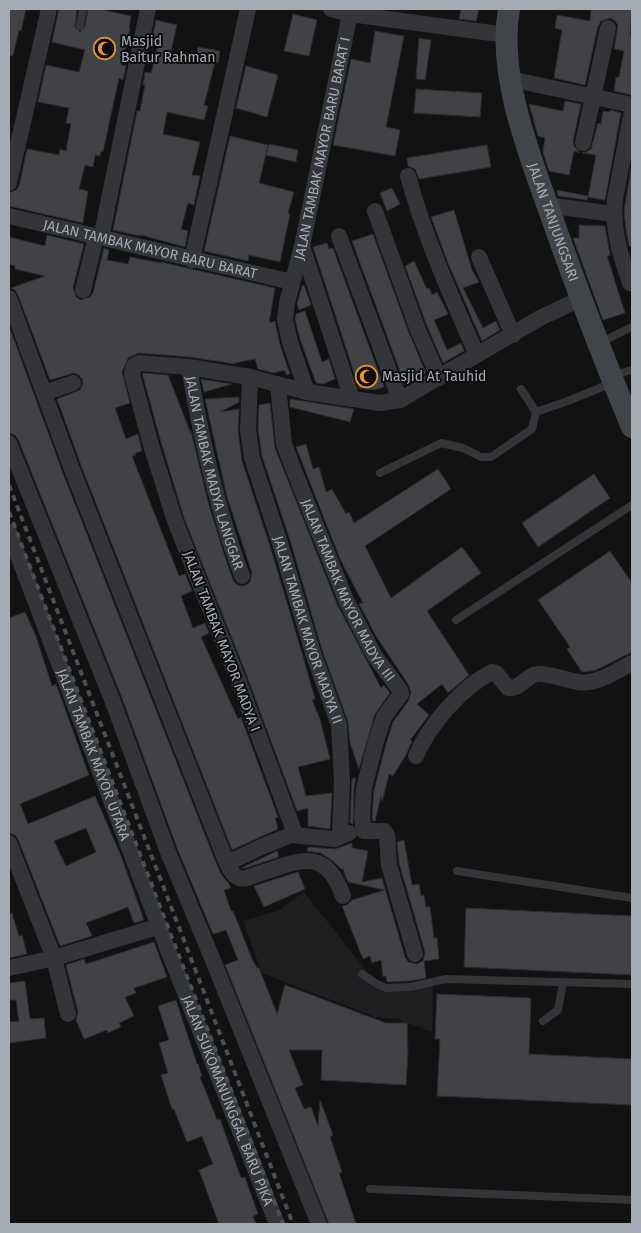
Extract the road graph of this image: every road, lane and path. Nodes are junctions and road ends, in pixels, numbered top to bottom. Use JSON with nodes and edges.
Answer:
{"nodes":[{"id":1,"x":49,"y":9,"type":"edge"},
{"id":2,"x":83,"y":9,"type":"edge"},
{"id":3,"x":148,"y":9,"type":"edge"},
{"id":4,"x":248,"y":9,"type":"edge"},
{"id":5,"x":331,"y":9,"type":"edge"},
{"id":6,"x":509,"y":9,"type":"edge"},
{"id":7,"x":350,"y":14,"type":"junction"},
{"id":8,"x":80,"y":26,"type":"dead end"},
{"id":9,"x":608,"y":28,"type":"dead end"},
{"id":10,"x":506,"y":35,"type":"junction"},
{"id":11,"x":510,"y":79,"type":"junction"},
{"id":12,"x":592,"y":98,"type":"junction"},
{"id":13,"x":632,"y":105,"type":"edge"},
{"id":14,"x":632,"y":110,"type":"edge"},
{"id":15,"x":583,"y":143,"type":"dead end"},
{"id":16,"x":408,"y":176,"type":"dead end"},
{"id":17,"x":9,"y":183,"type":"edge"},
{"id":18,"x":547,"y":205,"type":"junction"},
{"id":19,"x":375,"y":211,"type":"dead end"},
{"id":20,"x":613,"y":214,"type":"junction"},
{"id":21,"x":9,"y":216,"type":"edge"},
{"id":22,"x":339,"y":236,"type":"dead end"},
{"id":23,"x":99,"y":237,"type":"junction"},
{"id":24,"x":302,"y":246,"type":"junction"},
{"id":25,"x":479,"y":257,"type":"dead end"},
{"id":26,"x":192,"y":260,"type":"junction"},
{"id":27,"x":292,"y":282,"type":"junction"},
{"id":28,"x":630,"y":283,"type":"dead end"},
{"id":29,"x":83,"y":290,"type":"dead end"},
{"id":30,"x":9,"y":298,"type":"edge"},
{"id":31,"x":580,"y":299,"type":"junction"},
{"id":32,"x":632,"y":327,"type":"edge"},
{"id":33,"x":513,"y":335,"type":"junction"},
{"id":34,"x":599,"y":343,"type":"junction"},
{"id":35,"x":477,"y":354,"type":"junction"},
{"id":36,"x":189,"y":367,"type":"junction"},
{"id":37,"x":619,"y":376,"type":"edge"},
{"id":38,"x":250,"y":378,"type":"junction"},
{"id":39,"x":439,"y":378,"type":"junction"},
{"id":40,"x":73,"y":383,"type":"dead end"},
{"id":41,"x":278,"y":385,"type":"junction"},
{"id":42,"x":521,"y":389,"type":"dead end"},
{"id":43,"x":308,"y":392,"type":"junction"},
{"id":44,"x":44,"y":393,"type":"junction"},
{"id":45,"x":352,"y":399,"type":"junction"},
{"id":46,"x":400,"y":400,"type":"junction"},
{"id":47,"x":536,"y":412,"type":"junction"},
{"id":48,"x":632,"y":427,"type":"edge"},
{"id":49,"x":9,"y":443,"type":"edge"},
{"id":50,"x":380,"y":473,"type":"dead end"},
{"id":51,"x":632,"y":505,"type":"edge"},
{"id":52,"x":9,"y":532,"type":"edge"},
{"id":53,"x":242,"y":576,"type":"dead end"},
{"id":54,"x":456,"y":620,"type":"dead end"},
{"id":55,"x":632,"y":663,"type":"edge"},
{"id":56,"x":416,"y":756,"type":"dead end"},
{"id":57,"x":363,"y":824,"type":"junction"},
{"id":58,"x":291,"y":835,"type":"junction"},
{"id":59,"x":340,"y":836,"type":"junction"},
{"id":60,"x":9,"y":843,"type":"edge"},
{"id":61,"x":224,"y":856,"type":"junction"},
{"id":62,"x":457,"y":871,"type":"dead end"},
{"id":63,"x":343,"y":896,"type":"dead end"},
{"id":64,"x":632,"y":898,"type":"edge"},
{"id":65,"x":160,"y":926,"type":"junction"},
{"id":66,"x":414,"y":954,"type":"dead end"},
{"id":67,"x":54,"y":958,"type":"junction"},
{"id":68,"x":9,"y":968,"type":"edge"},
{"id":69,"x":362,"y":974,"type":"dead end"},
{"id":70,"x":178,"y":976,"type":"joint"},
{"id":71,"x":563,"y":983,"type":"junction"},
{"id":72,"x":632,"y":984,"type":"edge"},
{"id":73,"x":68,"y":1014,"type":"dead end"},
{"id":74,"x":543,"y":1021,"type":"dead end"},
{"id":75,"x":370,"y":1189,"type":"dead end"},
{"id":76,"x":632,"y":1200,"type":"edge"},
{"id":77,"x":276,"y":1224,"type":"edge"},
{"id":78,"x":318,"y":1224,"type":"edge"}],
"edges":[{"from":1,"to":17,"type":"street"},
{"from":2,"to":8,"type":"lane"},
{"from":3,"to":23,"type":"street"},
{"from":4,"to":26,"type":"street"},
{"from":5,"to":7,"type":"street"},
{"from":6,"to":10,"type":"main road","name":"JALAN TANJUNGSARI"},
{"from":7,"to":10,"type":"street"},
{"from":7,"to":24,"type":"street","name":"JALAN TAMBAK MAYOR BARU BARAT I"},
{"from":9,"to":12,"type":"street"},
{"from":10,"to":11,"type":"main road","name":"JALAN TANJUNGSARI"},
{"from":11,"to":12,"type":"street"},
{"from":11,"to":18,"type":"main road","name":"JALAN TANJUNGSARI"},
{"from":12,"to":13,"type":"street"},
{"from":12,"to":15,"type":"street"},
{"from":14,"to":20,"type":"street"},
{"from":16,"to":35,"type":"street"},
{"from":18,"to":20,"type":"street"},
{"from":18,"to":31,"type":"main road","name":"JALAN TANJUNGSARI"},
{"from":19,"to":39,"type":"street"},
{"from":20,"to":28,"type":"street"},
{"from":21,"to":23,"type":"street","name":"JALAN TAMBAK MAYOR BARU BARAT"},
{"from":22,"to":46,"type":"street"},
{"from":23,"to":26,"type":"street","name":"JALAN TAMBAK MAYOR BARU BARAT"},
{"from":23,"to":29,"type":"street"},
{"from":24,"to":27,"type":"street","name":"JALAN TAMBAK MAYOR BARU BARAT I"},
{"from":24,"to":45,"type":"street"},
{"from":25,"to":33,"type":"street"},
{"from":26,"to":27,"type":"street","name":"JALAN TAMBAK MAYOR BARU BARAT"},
{"from":27,"to":43,"type":"street","name":"JALAN TAMBAK MAYOR BARU BARAT I"},
{"from":30,"to":44,"type":"street"},
{"from":31,"to":33,"type":"street"},
{"from":31,"to":34,"type":"main road","name":"JALAN TANJUNGSARI"},
{"from":32,"to":34,"type":"lane"},
{"from":33,"to":35,"type":"street"},
{"from":34,"to":37,"type":"main road","name":"JALAN TANJUNGSARI"},
{"from":35,"to":39,"type":"street"},
{"from":36,"to":38,"type":"street"},
{"from":36,"to":53,"type":"street","name":"JALAN TAMBAK MADYA LANGGAR"},
{"from":36,"to":58,"type":"street","name":"JALAN TAMBAK MAYOR MADYA I"},
{"from":37,"to":47,"type":"lane"},
{"from":37,"to":48,"type":"main road","name":"JALAN TANJUNGSARI"},
{"from":38,"to":41,"type":"street"},
{"from":38,"to":59,"type":"street","name":"JALAN TAMBAK MAYOR MADYA II"},
{"from":39,"to":46,"type":"street"},
{"from":40,"to":44,"type":"street"},
{"from":41,"to":43,"type":"street"},
{"from":41,"to":57,"type":"street","name":"JALAN TAMBAK MAYOR MADYA III"},
{"from":42,"to":47,"type":"lane"},
{"from":43,"to":45,"type":"street"},
{"from":44,"to":61,"type":"street"},
{"from":45,"to":46,"type":"street"},
{"from":47,"to":50,"type":"lane"},
{"from":49,"to":78,"type":"street"},
{"from":51,"to":54,"type":"lane"},
{"from":52,"to":65,"type":"street","name":"JALAN TAMBAK MAYOR UTARA"},
{"from":55,"to":56,"type":"street"},
{"from":57,"to":59,"type":"street"},
{"from":57,"to":66,"type":"street"},
{"from":58,"to":59,"type":"street"},
{"from":58,"to":61,"type":"street"},
{"from":60,"to":67,"type":"street"},
{"from":61,"to":63,"type":"street"},
{"from":62,"to":64,"type":"lane"},
{"from":65,"to":67,"type":"street"},
{"from":65,"to":70,"type":"street","name":"JALAN TAMBAK MAYOR UTARA"},
{"from":67,"to":68,"type":"street"},
{"from":67,"to":73,"type":"street"},
{"from":69,"to":71,"type":"lane"},
{"from":70,"to":77,"type":"street","name":"JALAN SUKOMANUNGGAL BARU PJKA"},
{"from":71,"to":72,"type":"lane"},
{"from":71,"to":74,"type":"lane"},
{"from":75,"to":76,"type":"lane"}]}
